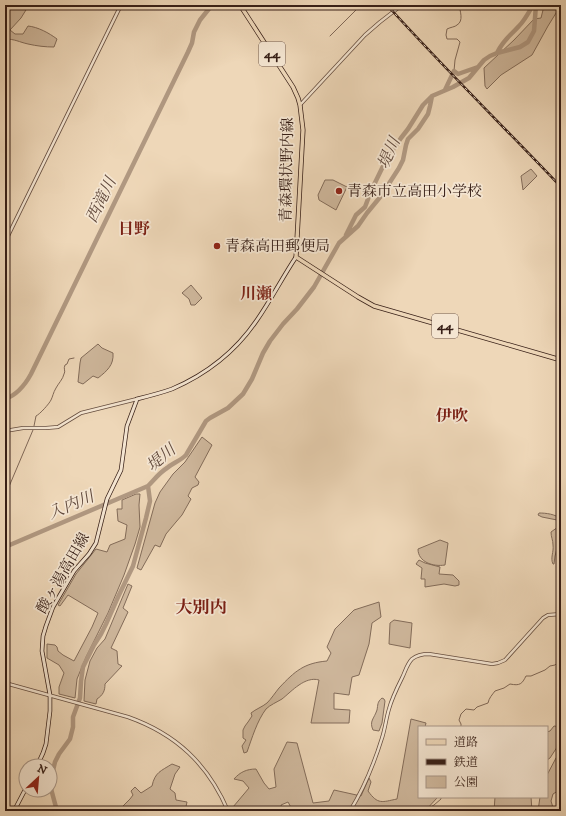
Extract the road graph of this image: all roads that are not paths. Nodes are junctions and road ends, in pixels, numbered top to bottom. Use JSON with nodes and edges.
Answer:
{"nodes":[{"id":1,"x":121,"y":5,"type":"edge"},
{"id":2,"x":240,"y":5,"type":"edge"},
{"id":3,"x":402,"y":5,"type":"edge"},
{"id":4,"x":300,"y":105,"type":"junction"},
{"id":5,"x":5,"y":242,"type":"edge"},
{"id":6,"x":296,"y":257,"type":"junction"},
{"id":7,"x":561,"y":360,"type":"edge"},
{"id":8,"x":137,"y":399,"type":"junction"},
{"id":9,"x":5,"y":431,"type":"edge"},
{"id":10,"x":561,"y":614,"type":"edge"},
{"id":11,"x":5,"y":683,"type":"edge"},
{"id":12,"x":50,"y":695,"type":"junction"},
{"id":13,"x":41,"y":758,"type":"edge"},
{"id":14,"x":21,"y":798,"type":"edge"},
{"id":15,"x":14,"y":811,"type":"edge"},
{"id":16,"x":228,"y":811,"type":"edge"},
{"id":17,"x":350,"y":811,"type":"edge"}],
"edges":[{"from":1,"to":5,"type":"street"},
{"from":2,"to":4,"type":"main road","name":"青森環状野内線","number":"44"},
{"from":3,"to":4,"type":"street"},
{"from":4,"to":6,"type":"main road","name":"青森環状野内線","number":"44"},
{"from":6,"to":7,"type":"main road","number":"44"},
{"from":6,"to":8,"type":"main road"},
{"from":8,"to":9,"type":"street"},
{"from":8,"to":12,"type":"main road","name":"酸ヶ湯高田線"},
{"from":10,"to":17,"type":"street"},
{"from":11,"to":12,"type":"street"},
{"from":12,"to":13,"type":"main road","name":"酸ヶ湯高田線"},
{"from":12,"to":16,"type":"street"},
{"from":14,"to":15,"type":"main road"}]}
